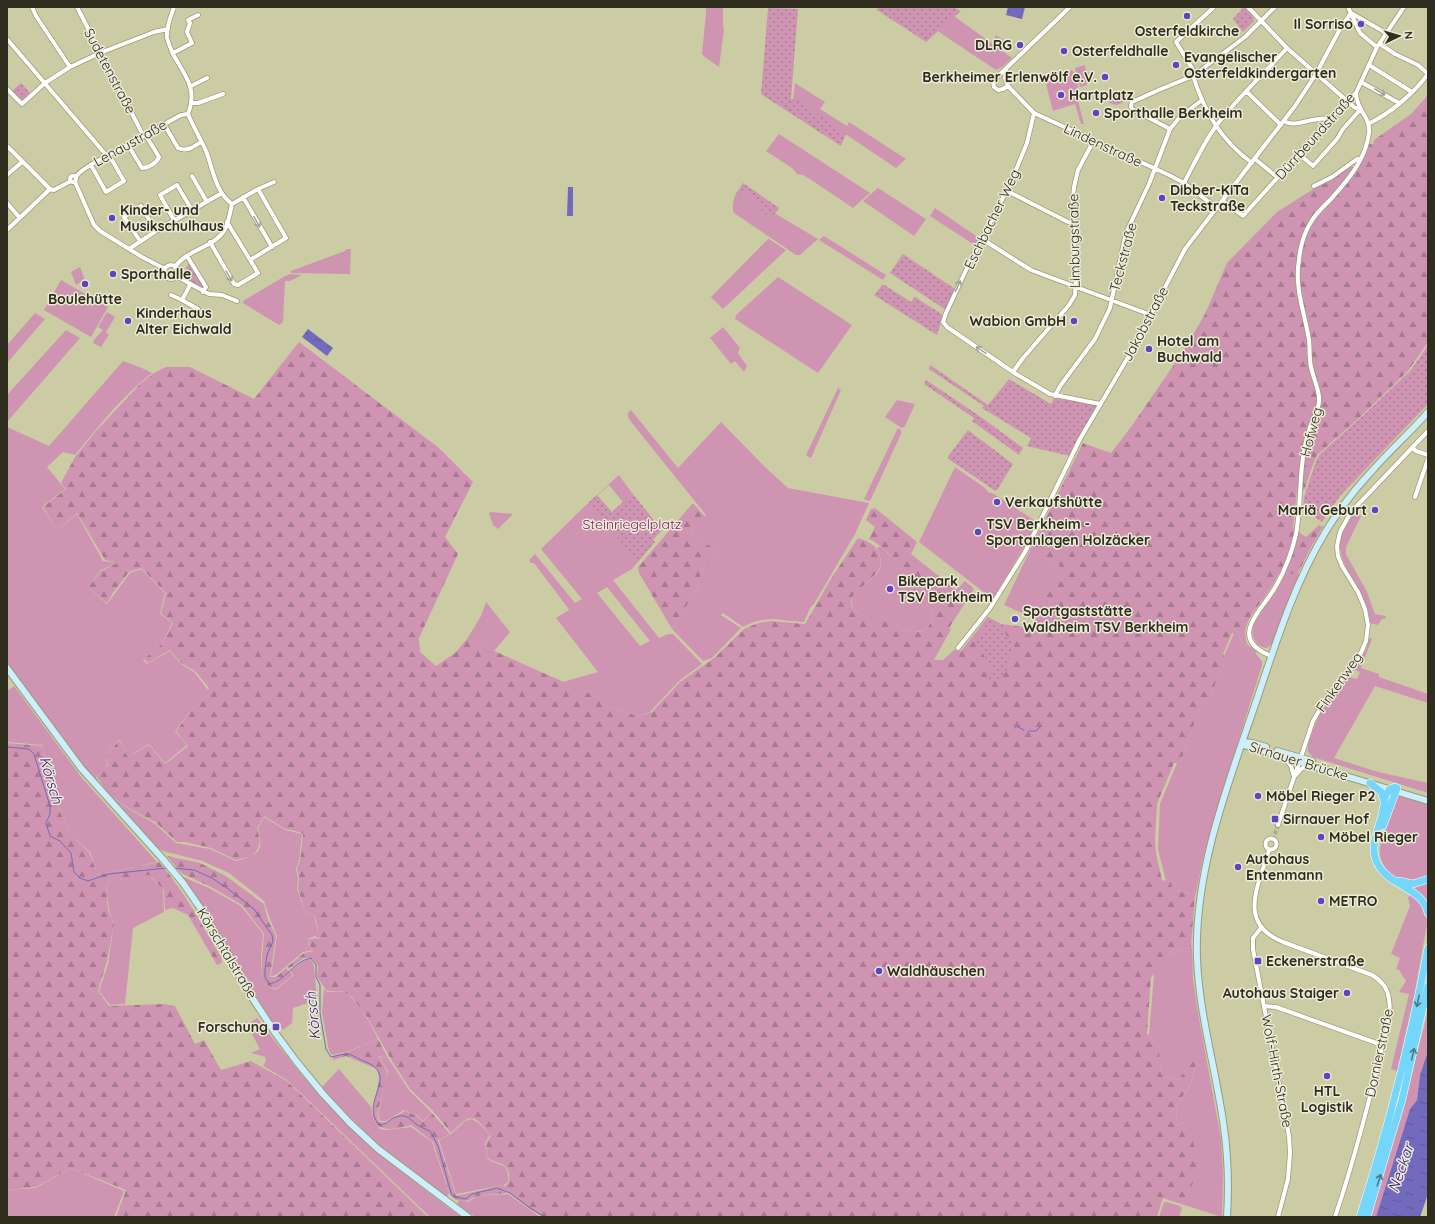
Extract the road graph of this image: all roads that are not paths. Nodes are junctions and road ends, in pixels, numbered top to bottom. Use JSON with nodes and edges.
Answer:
{"nodes":[{"id":1,"x":32,"y":7,"type":"edge"},
{"id":2,"x":77,"y":7,"type":"edge"},
{"id":3,"x":174,"y":7,"type":"edge"},
{"id":4,"x":1070,"y":7,"type":"edge"},
{"id":5,"x":1214,"y":7,"type":"edge"},
{"id":6,"x":1248,"y":7,"type":"edge"},
{"id":7,"x":1275,"y":7,"type":"edge"},
{"id":8,"x":1348,"y":7,"type":"edge"},
{"id":9,"x":1404,"y":7,"type":"edge"},
{"id":10,"x":1351,"y":13,"type":"junction"},
{"id":11,"x":198,"y":15,"type":"dead end"},
{"id":12,"x":1261,"y":22,"type":"junction"},
{"id":13,"x":168,"y":29,"type":"junction"},
{"id":14,"x":1386,"y":33,"type":"junction"},
{"id":15,"x":7,"y":39,"type":"edge"},
{"id":16,"x":1379,"y":46,"type":"junction"},
{"id":17,"x":1287,"y":48,"type":"junction"},
{"id":18,"x":100,"y":53,"type":"junction"},
{"id":19,"x":173,"y":53,"type":"junction"},
{"id":20,"x":1369,"y":65,"type":"junction"},
{"id":21,"x":70,"y":67,"type":"junction"},
{"id":22,"x":1006,"y":69,"type":"junction"},
{"id":23,"x":1316,"y":74,"type":"junction"},
{"id":24,"x":1428,"y":74,"type":"edge"},
{"id":25,"x":1194,"y":75,"type":"junction"},
{"id":26,"x":207,"y":78,"type":"dead end"},
{"id":27,"x":1361,"y":82,"type":"junction"},
{"id":28,"x":44,"y":83,"type":"junction"},
{"id":29,"x":191,"y":86,"type":"junction"},
{"id":30,"x":1008,"y":86,"type":"junction"},
{"id":31,"x":7,"y":89,"type":"edge"},
{"id":32,"x":1246,"y":91,"type":"junction"},
{"id":33,"x":1356,"y":92,"type":"junction"},
{"id":34,"x":1412,"y":92,"type":"junction"},
{"id":35,"x":223,"y":94,"type":"dead end"},
{"id":36,"x":1202,"y":100,"type":"junction"},
{"id":37,"x":1347,"y":100,"type":"junction"},
{"id":38,"x":192,"y":103,"type":"junction"},
{"id":39,"x":1399,"y":103,"type":"junction"},
{"id":40,"x":1360,"y":110,"type":"junction"},
{"id":41,"x":1034,"y":113,"type":"junction"},
{"id":42,"x":188,"y":114,"type":"junction"},
{"id":43,"x":1330,"y":119,"type":"junction"},
{"id":44,"x":1283,"y":123,"type":"junction"},
{"id":45,"x":164,"y":124,"type":"junction"},
{"id":46,"x":1368,"y":124,"type":"junction"},
{"id":47,"x":1216,"y":126,"type":"junction"},
{"id":48,"x":1170,"y":129,"type":"junction"},
{"id":49,"x":144,"y":134,"type":"junction"},
{"id":50,"x":1094,"y":140,"type":"junction"},
{"id":51,"x":201,"y":142,"type":"junction"},
{"id":52,"x":128,"y":145,"type":"junction"},
{"id":53,"x":7,"y":146,"type":"edge"},
{"id":54,"x":1299,"y":154,"type":"junction"},
{"id":55,"x":108,"y":156,"type":"junction"},
{"id":56,"x":1361,"y":159,"type":"junction"},
{"id":57,"x":1254,"y":161,"type":"junction"},
{"id":58,"x":22,"y":162,"type":"junction"},
{"id":59,"x":91,"y":166,"type":"junction"},
{"id":60,"x":1155,"y":169,"type":"junction"},
{"id":61,"x":7,"y":176,"type":"edge"},
{"id":62,"x":192,"y":176,"type":"dead end"},
{"id":63,"x":1278,"y":177,"type":"junction"},
{"id":64,"x":74,"y":180,"type":"junction"},
{"id":65,"x":274,"y":182,"type":"dead end"},
{"id":66,"x":1184,"y":183,"type":"junction"},
{"id":67,"x":1314,"y":186,"type":"dead end"},
{"id":68,"x":50,"y":189,"type":"junction"},
{"id":69,"x":258,"y":189,"type":"junction"},
{"id":70,"x":1007,"y":191,"type":"junction"},
{"id":71,"x":222,"y":193,"type":"junction"},
{"id":72,"x":243,"y":197,"type":"junction"},
{"id":73,"x":1223,"y":201,"type":"junction"},
{"id":74,"x":207,"y":202,"type":"junction"},
{"id":75,"x":7,"y":203,"type":"edge"},
{"id":76,"x":232,"y":204,"type":"junction"},
{"id":77,"x":1217,"y":208,"type":"junction"},
{"id":78,"x":192,"y":210,"type":"junction"},
{"id":79,"x":20,"y":218,"type":"junction"},
{"id":80,"x":174,"y":220,"type":"junction"},
{"id":81,"x":227,"y":222,"type":"junction"},
{"id":82,"x":1073,"y":223,"type":"junction"},
{"id":83,"x":7,"y":230,"type":"edge"},
{"id":84,"x":156,"y":231,"type":"junction"},
{"id":85,"x":982,"y":239,"type":"junction"},
{"id":86,"x":140,"y":241,"type":"junction"},
{"id":87,"x":210,"y":242,"type":"junction"},
{"id":88,"x":272,"y":247,"type":"junction"},
{"id":89,"x":129,"y":249,"type":"junction"},
{"id":90,"x":187,"y":256,"type":"junction"},
{"id":91,"x":250,"y":260,"type":"junction"},
{"id":92,"x":175,"y":267,"type":"junction"},
{"id":93,"x":165,"y":269,"type":"junction"},
{"id":94,"x":176,"y":276,"type":"junction"},
{"id":95,"x":190,"y":285,"type":"junction"},
{"id":96,"x":1076,"y":287,"type":"junction"},
{"id":97,"x":203,"y":292,"type":"junction"},
{"id":98,"x":171,"y":295,"type":"dead end"},
{"id":99,"x":182,"y":300,"type":"junction"},
{"id":100,"x":237,"y":301,"type":"dead end"},
{"id":101,"x":1112,"y":301,"type":"junction"},
{"id":102,"x":198,"y":309,"type":"dead end"},
{"id":103,"x":1150,"y":315,"type":"junction"},
{"id":104,"x":1013,"y":372,"type":"junction"},
{"id":105,"x":1055,"y":396,"type":"junction"},
{"id":106,"x":1100,"y":404,"type":"junction"},
{"id":107,"x":1428,"y":412,"type":"edge"},
{"id":108,"x":1428,"y":431,"type":"edge"},
{"id":109,"x":1412,"y":447,"type":"junction"},
{"id":110,"x":1428,"y":455,"type":"edge"},
{"id":111,"x":1428,"y":459,"type":"edge"},
{"id":112,"x":1415,"y":497,"type":"dead end"},
{"id":113,"x":958,"y":648,"type":"dead end"},
{"id":114,"x":1272,"y":656,"type":"junction"},
{"id":115,"x":7,"y":668,"type":"edge"},
{"id":116,"x":1247,"y":728,"type":"junction"},
{"id":117,"x":1243,"y":742,"type":"junction"},
{"id":118,"x":1255,"y":746,"type":"junction"},
{"id":119,"x":1282,"y":756,"type":"junction"},
{"id":120,"x":1300,"y":759,"type":"junction"},
{"id":121,"x":1237,"y":760,"type":"junction"},
{"id":122,"x":1310,"y":764,"type":"junction"},
{"id":123,"x":1294,"y":777,"type":"junction"},
{"id":124,"x":1370,"y":783,"type":"junction"},
{"id":125,"x":1395,"y":789,"type":"junction"},
{"id":126,"x":1428,"y":798,"type":"edge"},
{"id":127,"x":1428,"y":801,"type":"edge"},
{"id":128,"x":1384,"y":805,"type":"junction"},
{"id":129,"x":1278,"y":825,"type":"tunnel mouth"},
{"id":130,"x":1269,"y":850,"type":"dead end"},
{"id":131,"x":1428,"y":879,"type":"edge"},
{"id":132,"x":1428,"y":912,"type":"edge"},
{"id":133,"x":1261,"y":928,"type":"junction"},
{"id":134,"x":1428,"y":948,"type":"edge"},
{"id":135,"x":1428,"y":986,"type":"edge"},
{"id":136,"x":1428,"y":998,"type":"edge"},
{"id":137,"x":1265,"y":1006,"type":"junction"},
{"id":138,"x":1423,"y":1009,"type":"junction"},
{"id":139,"x":1382,"y":1045,"type":"junction"},
{"id":140,"x":468,"y":1217,"type":"edge"},
{"id":141,"x":1227,"y":1217,"type":"edge"},
{"id":142,"x":1278,"y":1217,"type":"edge"},
{"id":143,"x":1336,"y":1217,"type":"edge"},
{"id":144,"x":1360,"y":1217,"type":"edge"},
{"id":145,"x":1367,"y":1217,"type":"edge"}],
"edges":[{"from":1,"to":21,"type":"street"},
{"from":2,"to":18,"type":"street","name":"Sudetenstraße"},
{"from":3,"to":13,"type":"street"},
{"from":4,"to":22,"type":"street"},
{"from":5,"to":25,"type":"street"},
{"from":6,"to":12,"type":"street"},
{"from":7,"to":12,"type":"street"},
{"from":8,"to":10,"type":"street"},
{"from":9,"to":14,"type":"street","name":"Dürrbeundstraße"},
{"from":10,"to":14,"type":"street"},
{"from":10,"to":16,"type":"street"},
{"from":10,"to":23,"type":"street","name":"Jakobstraße"},
{"from":11,"to":19,"type":"street"},
{"from":12,"to":17,"type":"street"},
{"from":12,"to":25,"type":"street"},
{"from":13,"to":18,"type":"street"},
{"from":13,"to":19,"type":"street"},
{"from":14,"to":16,"type":"street","name":"Dürrbeundstraße"},
{"from":15,"to":28,"type":"street"},
{"from":16,"to":20,"type":"street","name":"Dürrbeundstraße"},
{"from":16,"to":24,"type":"street"},
{"from":17,"to":23,"type":"street"},
{"from":17,"to":32,"type":"street"},
{"from":18,"to":21,"type":"street"},
{"from":18,"to":49,"type":"street","name":"Sudetenstraße"},
{"from":19,"to":29,"type":"street"},
{"from":20,"to":27,"type":"street","name":"Dürrbeundstraße"},
{"from":20,"to":34,"type":"street"},
{"from":21,"to":28,"type":"street"},
{"from":22,"to":30,"type":"street"},
{"from":22,"to":30,"type":"street"},
{"from":23,"to":37,"type":"street"},
{"from":23,"to":44,"type":"street","name":"Jakobstraße"},
{"from":24,"to":34,"type":"street"},
{"from":25,"to":36,"type":"street"},
{"from":25,"to":48,"type":"street"},
{"from":26,"to":29,"type":"street"},
{"from":27,"to":33,"type":"street","name":"Dürrbeundstraße"},
{"from":27,"to":39,"type":"street","one_way":true},
{"from":28,"to":31,"type":"street"},
{"from":28,"to":55,"type":"street"},
{"from":29,"to":38,"type":"street"},
{"from":30,"to":41,"type":"street","name":"Lindenstraße"},
{"from":32,"to":44,"type":"street"},
{"from":32,"to":47,"type":"street"},
{"from":33,"to":37,"type":"street","name":"Dürrbeundstraße"},
{"from":33,"to":40,"type":"street"},
{"from":34,"to":39,"type":"street"},
{"from":35,"to":38,"type":"street"},
{"from":36,"to":47,"type":"street"},
{"from":36,"to":48,"type":"street","name":"Teckstraße"},
{"from":37,"to":40,"type":"street"},
{"from":37,"to":43,"type":"street","name":"Dürrbeundstraße"},
{"from":38,"to":42,"type":"street"},
{"from":39,"to":46,"type":"street"},
{"from":40,"to":46,"type":"street"},
{"from":40,"to":54,"type":"street"},
{"from":41,"to":50,"type":"street","name":"Lindenstraße"},
{"from":41,"to":70,"type":"street","name":"Eschbacher Weg"},
{"from":42,"to":45,"type":"street","name":"Lenaustraße"},
{"from":42,"to":51,"type":"street"},
{"from":43,"to":44,"type":"street"},
{"from":43,"to":54,"type":"street","name":"Dürrbeundstraße"},
{"from":44,"to":57,"type":"street","name":"Jakobstraße"},
{"from":45,"to":49,"type":"street","name":"Lenaustraße"},
{"from":45,"to":51,"type":"street"},
{"from":46,"to":56,"type":"street","name":"Hofweg"},
{"from":47,"to":57,"type":"street"},
{"from":47,"to":66,"type":"street"},
{"from":48,"to":60,"type":"street","name":"Teckstraße"},
{"from":49,"to":52,"type":"street","name":"Lenaustraße"},
{"from":49,"to":52,"type":"street","name":"Sudetenstraße"},
{"from":50,"to":60,"type":"street","name":"Lindenstraße"},
{"from":50,"to":82,"type":"street","name":"Limburgstraße"},
{"from":51,"to":71,"type":"street"},
{"from":52,"to":55,"type":"street","name":"Lenaustraße"},
{"from":53,"to":58,"type":"street"},
{"from":54,"to":63,"type":"street","name":"Dürrbeundstraße"},
{"from":55,"to":59,"type":"street","name":"Lenaustraße"},
{"from":55,"to":59,"type":"street"},
{"from":56,"to":67,"type":"street"},
{"from":56,"to":114,"type":"street","name":"Hofweg"},
{"from":57,"to":63,"type":"street"},
{"from":57,"to":73,"type":"street","name":"Jakobstraße"},
{"from":58,"to":61,"type":"street"},
{"from":58,"to":68,"type":"street"},
{"from":59,"to":64,"type":"street","name":"Lenaustraße"},
{"from":60,"to":66,"type":"street","name":"Lindenstraße"},
{"from":60,"to":101,"type":"street","name":"Teckstraße"},
{"from":62,"to":74,"type":"street"},
{"from":63,"to":73,"type":"street","name":"Dürrbeundstraße"},
{"from":64,"to":68,"type":"street","name":"Lenaustraße"},
{"from":64,"to":89,"type":"street"},
{"from":65,"to":69,"type":"street"},
{"from":66,"to":77,"type":"street","name":"Lindenstraße"},
{"from":68,"to":79,"type":"street"},
{"from":69,"to":72,"type":"street"},
{"from":69,"to":88,"type":"street"},
{"from":70,"to":82,"type":"street"},
{"from":70,"to":85,"type":"street","name":"Eschbacher Weg"},
{"from":71,"to":74,"type":"street"},
{"from":71,"to":76,"type":"street"},
{"from":72,"to":76,"type":"street"},
{"from":72,"to":88,"type":"street","one_way":true},
{"from":73,"to":77,"type":"street","name":"Jakobstraße"},
{"from":74,"to":78,"type":"street"},
{"from":75,"to":79,"type":"street"},
{"from":76,"to":81,"type":"street"},
{"from":77,"to":103,"type":"street","name":"Jakobstraße"},
{"from":78,"to":80,"type":"street"},
{"from":78,"to":80,"type":"street"},
{"from":79,"to":83,"type":"street"},
{"from":80,"to":84,"type":"street"},
{"from":81,"to":87,"type":"street"},
{"from":81,"to":91,"type":"street"},
{"from":82,"to":96,"type":"street","name":"Limburgstraße"},
{"from":84,"to":86,"type":"street"},
{"from":84,"to":86,"type":"street"},
{"from":85,"to":96,"type":"street"},
{"from":104,"to":85,"type":"street","name":"Eschbacher Weg","one_way":true},
{"from":86,"to":89,"type":"street"},
{"from":87,"to":90,"type":"street"},
{"from":87,"to":91,"type":"street","one_way":true},
{"from":88,"to":91,"type":"street"},
{"from":89,"to":93,"type":"street"},
{"from":90,"to":92,"type":"street"},
{"from":90,"to":97,"type":"street"},
{"from":92,"to":93,"type":"street"},
{"from":92,"to":94,"type":"street"},
{"from":93,"to":94,"type":"street"},
{"from":94,"to":95,"type":"street"},
{"from":95,"to":97,"type":"street"},
{"from":95,"to":99,"type":"street"},
{"from":96,"to":101,"type":"street"},
{"from":96,"to":104,"type":"street","name":"Limburgstraße"},
{"from":97,"to":100,"type":"street"},
{"from":98,"to":99,"type":"street"},
{"from":99,"to":102,"type":"street"},
{"from":101,"to":103,"type":"street"},
{"from":101,"to":105,"type":"street","name":"Teckstraße"},
{"from":103,"to":106,"type":"street","name":"Jakobstraße"},
{"from":104,"to":105,"type":"street"},
{"from":105,"to":106,"type":"street"},
{"from":106,"to":113,"type":"street","name":"Jakobstraße"},
{"from":107,"to":114,"type":"main road"},
{"from":108,"to":109,"type":"street","name":"Finkenweg"},
{"from":109,"to":110,"type":"street"},
{"from":109,"to":120,"type":"street","name":"Finkenweg"},
{"from":111,"to":112,"type":"street"},
{"from":114,"to":116,"type":"main road"},
{"from":115,"to":140,"type":"main road","name":"Körschtalstraße"},
{"from":116,"to":117,"type":"main road"},
{"from":116,"to":118,"type":"main road"},
{"from":117,"to":118,"type":"main road","name":"Sirnauer Brücke"},
{"from":117,"to":121,"type":"main road"},
{"from":118,"to":119,"type":"main road","name":"Sirnauer Brücke"},
{"from":118,"to":120,"type":"main road","name":"Sirnauer Brücke"},
{"from":118,"to":121,"type":"main road"},
{"from":119,"to":120,"type":"main road","name":"Sirnauer Brücke"},
{"from":119,"to":123,"type":"street"},
{"from":120,"to":122,"type":"main road","name":"Sirnauer Brücke"},
{"from":120,"to":123,"type":"street"},
{"from":120,"to":125,"type":"main road","name":"Sirnauer Brücke"},
{"from":121,"to":141,"type":"main road"},
{"from":122,"to":123,"type":"street"},
{"from":122,"to":124,"type":"main road","name":"Sirnauer Brücke"},
{"from":123,"to":129,"type":"street"},
{"from":124,"to":125,"type":"main road","name":"Sirnauer Brücke"},
{"from":124,"to":128,"type":"highway"},
{"from":125,"to":126,"type":"main road","name":"Sirnauer Brücke"},
{"from":125,"to":127,"type":"main road","name":"Sirnauer Brücke"},
{"from":125,"to":128,"type":"highway"},
{"from":125,"to":131,"type":"highway"},
{"from":128,"to":132,"type":"highway"},
{"from":130,"to":133,"type":"street"},
{"from":133,"to":137,"type":"street","name":"Wolf-Hirth-Straße"},
{"from":133,"to":139,"type":"street","name":"Dornierstraße"},
{"from":134,"to":144,"type":"highway","one_way":true},
{"from":135,"to":138,"type":"highway"},
{"from":136,"to":138,"type":"highway"},
{"from":137,"to":139,"type":"street"},
{"from":137,"to":142,"type":"street","name":"Wolf-Hirth-Straße"},
{"from":145,"to":138,"type":"highway","one_way":true},
{"from":139,"to":143,"type":"street","name":"Dornierstraße"}]}
